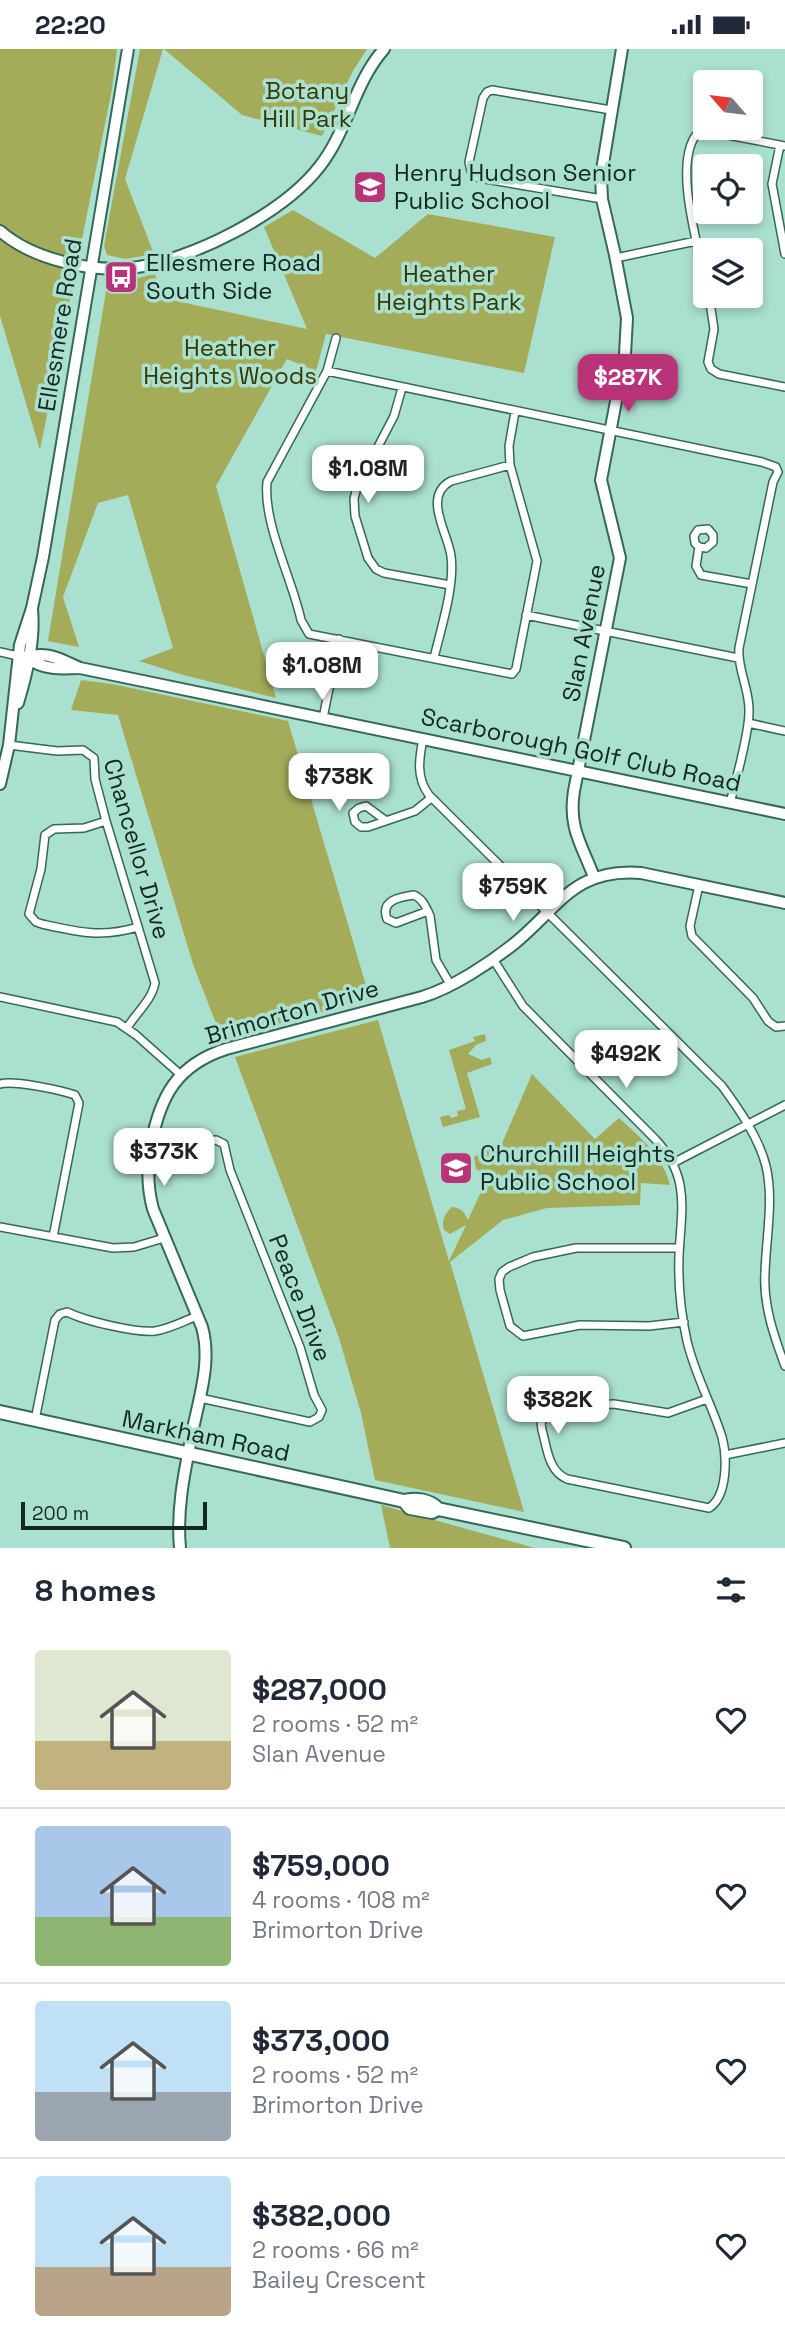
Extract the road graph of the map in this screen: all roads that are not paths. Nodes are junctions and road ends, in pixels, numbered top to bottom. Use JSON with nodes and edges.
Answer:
{"nodes":[{"id":1,"x":128,"y":49,"type":"edge"},
{"id":2,"x":384,"y":49,"type":"edge"},
{"id":3,"x":622,"y":49,"type":"edge"},
{"id":4,"x":611,"y":110,"type":"junction"},
{"id":5,"x":783,"y":146,"type":"edge"},
{"id":6,"x":602,"y":199,"type":"junction"},
{"id":7,"x":0,"y":231,"type":"edge"},
{"id":8,"x":695,"y":238,"type":"edge"},
{"id":9,"x":693,"y":242,"type":"edge"},
{"id":10,"x":785,"y":254,"type":"edge"},
{"id":11,"x":616,"y":258,"type":"junction"},
{"id":12,"x":91,"y":266,"type":"junction"},
{"id":13,"x":711,"y":308,"type":"edge"},
{"id":14,"x":336,"y":338,"type":"dead end"},
{"id":15,"x":327,"y":371,"type":"junction"},
{"id":16,"x":785,"y":387,"type":"edge"},
{"id":17,"x":402,"y":388,"type":"junction"},
{"id":18,"x":515,"y":412,"type":"junction"},
{"id":19,"x":608,"y":431,"type":"junction"},
{"id":20,"x":510,"y":465,"type":"junction"},
{"id":21,"x":699,"y":547,"type":"dead end"},
{"id":22,"x":752,"y":584,"type":"junction"},
{"id":23,"x":450,"y":585,"type":"junction"},
{"id":24,"x":526,"y":615,"type":"junction"},
{"id":25,"x":606,"y":632,"type":"junction"},
{"id":26,"x":339,"y":639,"type":"junction"},
{"id":27,"x":0,"y":652,"type":"edge"},
{"id":28,"x":23,"y":657,"type":"junction"},
{"id":29,"x":738,"y":658,"type":"junction"},
{"id":30,"x":434,"y":659,"type":"junction"},
{"id":31,"x":323,"y":718,"type":"junction"},
{"id":32,"x":748,"y":723,"type":"junction"},
{"id":33,"x":785,"y":731,"type":"edge"},
{"id":34,"x":423,"y":739,"type":"junction"},
{"id":35,"x":9,"y":745,"type":"junction"},
{"id":36,"x":579,"y":771,"type":"junction"},
{"id":37,"x":0,"y":785,"type":"edge"},
{"id":38,"x":431,"y":798,"type":"junction"},
{"id":39,"x":730,"y":803,"type":"junction"},
{"id":40,"x":785,"y":814,"type":"edge"},
{"id":41,"x":385,"y":820,"type":"dead end"},
{"id":42,"x":106,"y":821,"type":"junction"},
{"id":43,"x":594,"y":877,"type":"junction"},
{"id":44,"x":699,"y":885,"type":"junction"},
{"id":45,"x":785,"y":903,"type":"edge"},
{"id":46,"x":428,"y":911,"type":"junction"},
{"id":47,"x":548,"y":912,"type":"junction"},
{"id":48,"x":138,"y":927,"type":"junction"},
{"id":49,"x":493,"y":959,"type":"junction"},
{"id":50,"x":450,"y":984,"type":"junction"},
{"id":51,"x":0,"y":997,"type":"edge"},
{"id":52,"x":785,"y":1026,"type":"edge"},
{"id":53,"x":127,"y":1028,"type":"junction"},
{"id":54,"x":181,"y":1075,"type":"junction"},
{"id":55,"x":0,"y":1084,"type":"edge"},
{"id":56,"x":785,"y":1105,"type":"edge"},
{"id":57,"x":747,"y":1124,"type":"junction"},
{"id":58,"x":152,"y":1138,"type":"junction"},
{"id":59,"x":673,"y":1163,"type":"junction"},
{"id":60,"x":0,"y":1227,"type":"edge"},
{"id":61,"x":53,"y":1237,"type":"junction"},
{"id":62,"x":164,"y":1238,"type":"junction"},
{"id":63,"x":679,"y":1248,"type":"junction"},
{"id":64,"x":197,"y":1316,"type":"junction"},
{"id":65,"x":684,"y":1322,"type":"junction"},
{"id":66,"x":783,"y":1356,"type":"edge"},
{"id":67,"x":785,"y":1366,"type":"edge"},
{"id":68,"x":200,"y":1398,"type":"junction"},
{"id":69,"x":707,"y":1399,"type":"junction"},
{"id":70,"x":0,"y":1412,"type":"edge"},
{"id":71,"x":35,"y":1420,"type":"junction"},
{"id":72,"x":785,"y":1443,"type":"edge"},
{"id":73,"x":188,"y":1454,"type":"junction"},
{"id":74,"x":725,"y":1455,"type":"junction"},
{"id":75,"x":180,"y":1548,"type":"edge"},
{"id":76,"x":621,"y":1548,"type":"edge"}],
"edges":[{"from":1,"to":12,"type":"street","name":"Ellesmere Road"},
{"from":2,"to":12,"type":"street"},
{"from":3,"to":4,"type":"street","name":"Slan Avenue"},
{"from":4,"to":6,"type":"street","name":"Slan Avenue"},
{"from":4,"to":6,"type":"street"},
{"from":5,"to":8,"type":"street"},
{"from":5,"to":10,"type":"street"},
{"from":6,"to":11,"type":"street","name":"Slan Avenue"},
{"from":7,"to":12,"type":"street"},
{"from":9,"to":11,"type":"street"},
{"from":11,"to":19,"type":"street","name":"Slan Avenue"},
{"from":12,"to":28,"type":"street","name":"Ellesmere Road"},
{"from":13,"to":16,"type":"street"},
{"from":14,"to":15,"type":"street"},
{"from":15,"to":17,"type":"street"},
{"from":15,"to":26,"type":"street"},
{"from":17,"to":18,"type":"street"},
{"from":17,"to":23,"type":"street"},
{"from":18,"to":19,"type":"street"},
{"from":18,"to":20,"type":"street"},
{"from":19,"to":22,"type":"street"},
{"from":19,"to":25,"type":"street","name":"Slan Avenue"},
{"from":20,"to":23,"type":"street"},
{"from":20,"to":24,"type":"street"},
{"from":21,"to":22,"type":"street"},
{"from":22,"to":29,"type":"street"},
{"from":23,"to":30,"type":"street"},
{"from":24,"to":25,"type":"street"},
{"from":24,"to":30,"type":"street"},
{"from":25,"to":29,"type":"street"},
{"from":25,"to":36,"type":"street","name":"Slan Avenue"},
{"from":26,"to":30,"type":"street"},
{"from":26,"to":31,"type":"street"},
{"from":27,"to":28,"type":"street"},
{"from":28,"to":31,"type":"street","name":"Scarborough Golf Club Road"},
{"from":28,"to":35,"type":"street","name":"Ellesmere Road"},
{"from":29,"to":32,"type":"street"},
{"from":31,"to":34,"type":"street","name":"Scarborough Golf Club Road"},
{"from":32,"to":33,"type":"street"},
{"from":32,"to":39,"type":"street"},
{"from":34,"to":36,"type":"street","name":"Scarborough Golf Club Road"},
{"from":34,"to":38,"type":"street"},
{"from":35,"to":37,"type":"street","name":"Ellesmere Road"},
{"from":35,"to":42,"type":"street","name":"Chancellor Drive"},
{"from":36,"to":39,"type":"street","name":"Scarborough Golf Club Road"},
{"from":36,"to":43,"type":"street","name":"Slan Avenue"},
{"from":38,"to":41,"type":"street"},
{"from":38,"to":47,"type":"street"},
{"from":39,"to":40,"type":"street","name":"Scarborough Golf Club Road"},
{"from":42,"to":48,"type":"street","name":"Chancellor Drive"},
{"from":42,"to":48,"type":"street"},
{"from":43,"to":44,"type":"street","name":"Brimorton Drive"},
{"from":43,"to":47,"type":"street","name":"Brimorton Drive"},
{"from":44,"to":45,"type":"street","name":"Brimorton Drive"},
{"from":44,"to":52,"type":"street"},
{"from":46,"to":46,"type":"street"},
{"from":46,"to":50,"type":"street"},
{"from":47,"to":49,"type":"street","name":"Brimorton Drive"},
{"from":47,"to":57,"type":"street"},
{"from":48,"to":53,"type":"street","name":"Chancellor Drive"},
{"from":49,"to":50,"type":"street","name":"Brimorton Drive"},
{"from":49,"to":59,"type":"street"},
{"from":50,"to":54,"type":"street","name":"Brimorton Drive"},
{"from":51,"to":53,"type":"street"},
{"from":53,"to":54,"type":"street"},
{"from":54,"to":58,"type":"street","name":"Brimorton Drive"},
{"from":55,"to":61,"type":"street"},
{"from":56,"to":57,"type":"street"},
{"from":57,"to":59,"type":"street"},
{"from":57,"to":66,"type":"street"},
{"from":58,"to":62,"type":"street","name":"Brimorton Drive"},
{"from":58,"to":68,"type":"street","name":"Peace Drive"},
{"from":59,"to":63,"type":"street"},
{"from":60,"to":61,"type":"street"},
{"from":61,"to":62,"type":"street"},
{"from":62,"to":64,"type":"street","name":"Brimorton Drive"},
{"from":63,"to":65,"type":"street"},
{"from":63,"to":65,"type":"street"},
{"from":64,"to":68,"type":"street","name":"Brimorton Drive"},
{"from":64,"to":71,"type":"street"},
{"from":65,"to":69,"type":"street"},
{"from":66,"to":67,"type":"street"},
{"from":68,"to":73,"type":"street","name":"Brimorton Drive"},
{"from":69,"to":74,"type":"street"},
{"from":69,"to":74,"type":"street"},
{"from":70,"to":71,"type":"main road","name":"Markham Road"},
{"from":71,"to":73,"type":"main road","name":"Markham Road"},
{"from":72,"to":74,"type":"street"},
{"from":73,"to":75,"type":"street","name":"Brimorton Drive"},
{"from":73,"to":76,"type":"main road","name":"Markham Road"}]}
